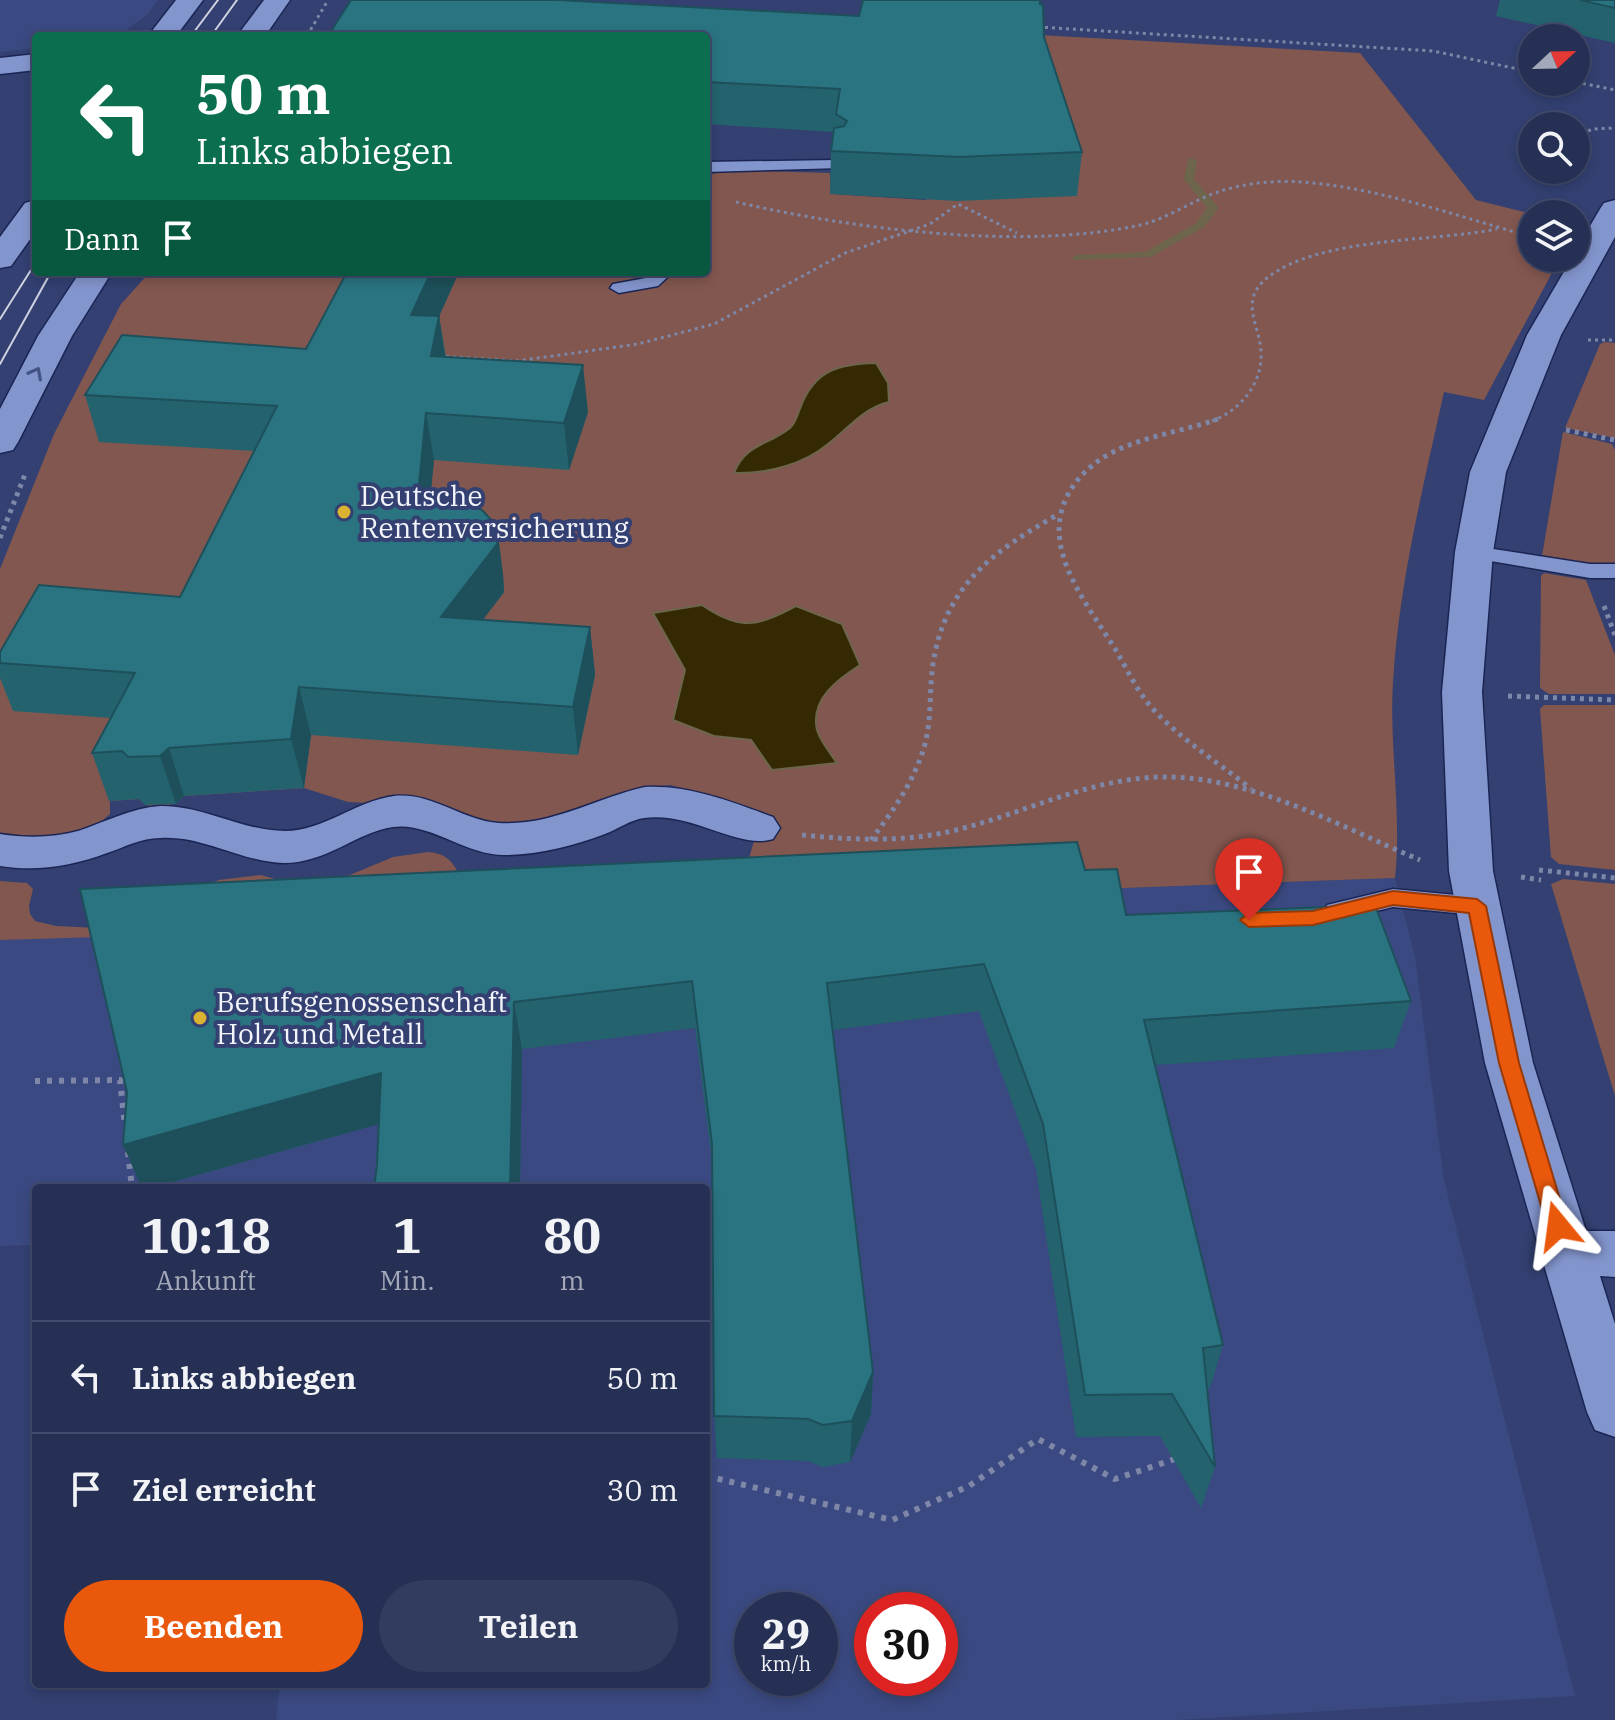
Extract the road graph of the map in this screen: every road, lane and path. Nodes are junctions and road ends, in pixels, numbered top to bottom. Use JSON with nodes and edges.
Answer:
{"nodes":[{"id":1,"x":190,"y":0,"type":"edge"},
{"id":2,"x":277,"y":0,"type":"edge"},
{"id":3,"x":328,"y":0,"type":"edge"},
{"id":4,"x":1024,"y":26,"type":"edge"},
{"id":5,"x":165,"y":32,"type":"edge"},
{"id":6,"x":254,"y":32,"type":"edge"},
{"id":7,"x":309,"y":32,"type":"edge"},
{"id":8,"x":32,"y":62,"type":"edge"},
{"id":9,"x":0,"y":66,"type":"edge"},
{"id":10,"x":1518,"y":69,"type":"edge"},
{"id":11,"x":1590,"y":85,"type":"edge"},
{"id":12,"x":1615,"y":90,"type":"edge"},
{"id":13,"x":1615,"y":128,"type":"edge"},
{"id":14,"x":1590,"y":130,"type":"edge"},
{"id":15,"x":835,"y":165,"type":"edge"},
{"id":16,"x":710,"y":167,"type":"edge"},
{"id":17,"x":956,"y":194,"type":"edge"},
{"id":18,"x":735,"y":201,"type":"dead end"},
{"id":19,"x":958,"y":204,"type":"junction"},
{"id":20,"x":1615,"y":209,"type":"edge"},
{"id":21,"x":32,"y":215,"type":"edge"},
{"id":22,"x":914,"y":229,"type":"junction"},
{"id":23,"x":1497,"y":229,"type":"junction"},
{"id":24,"x":1518,"y":234,"type":"edge"},
{"id":25,"x":1023,"y":235,"type":"junction"},
{"id":26,"x":0,"y":259,"type":"edge"},
{"id":27,"x":93,"y":276,"type":"edge"},
{"id":28,"x":659,"y":276,"type":"edge"},
{"id":29,"x":619,"y":288,"type":"dead end"},
{"id":30,"x":1615,"y":340,"type":"edge"},
{"id":31,"x":1594,"y":341,"type":"dead end"},
{"id":32,"x":438,"y":356,"type":"edge"},
{"id":33,"x":1566,"y":430,"type":"dead end"},
{"id":34,"x":1615,"y":440,"type":"edge"},
{"id":35,"x":0,"y":442,"type":"edge"},
{"id":36,"x":1057,"y":515,"type":"junction"},
{"id":37,"x":1474,"y":552,"type":"junction"},
{"id":38,"x":1615,"y":571,"type":"edge"},
{"id":39,"x":1462,"y":692,"type":"junction"},
{"id":40,"x":1615,"y":700,"type":"edge"},
{"id":41,"x":1251,"y":789,"type":"junction"},
{"id":42,"x":758,"y":828,"type":"joint"},
{"id":43,"x":870,"y":841,"type":"junction"},
{"id":44,"x":1,"y":850,"type":"edge"},
{"id":45,"x":1429,"y":864,"type":"dead end"},
{"id":46,"x":1539,"y":870,"type":"dead end"},
{"id":47,"x":1615,"y":878,"type":"edge"},
{"id":48,"x":1477,"y":906,"type":"junction"},
{"id":49,"x":1313,"y":918,"type":"edge"},
{"id":50,"x":35,"y":1081,"type":"dead end"},
{"id":51,"x":132,"y":1184,"type":"edge"},
{"id":52,"x":1590,"y":1253,"type":"edge"},
{"id":53,"x":1615,"y":1412,"type":"edge"},
{"id":54,"x":1182,"y":1457,"type":"edge"},
{"id":55,"x":710,"y":1477,"type":"edge"}],
"edges":[{"from":1,"to":5,"type":"street"},
{"from":2,"to":6,"type":"street"},
{"from":3,"to":7,"type":"path"},
{"from":4,"to":10,"type":"path"},
{"from":8,"to":9,"type":"street"},
{"from":11,"to":12,"type":"path"},
{"from":13,"to":14,"type":"path"},
{"from":15,"to":16,"type":"lane"},
{"from":17,"to":19,"type":"path"},
{"from":18,"to":22,"type":"path"},
{"from":19,"to":22,"type":"path"},
{"from":19,"to":25,"type":"path"},
{"from":20,"to":37,"type":"street"},
{"from":21,"to":26,"type":"street"},
{"from":22,"to":25,"type":"path"},
{"from":22,"to":32,"type":"path"},
{"from":23,"to":24,"type":"path"},
{"from":23,"to":25,"type":"path"},
{"from":23,"to":36,"type":"path"},
{"from":35,"to":27,"type":"street","one_way":true},
{"from":28,"to":29,"type":"lane"},
{"from":30,"to":31,"type":"path"},
{"from":33,"to":34,"type":"path"},
{"from":36,"to":41,"type":"path"},
{"from":36,"to":43,"type":"path"},
{"from":37,"to":38,"type":"lane"},
{"from":37,"to":39,"type":"street"},
{"from":39,"to":40,"type":"path"},
{"from":39,"to":48,"type":"street"},
{"from":41,"to":43,"type":"path"},
{"from":41,"to":45,"type":"path"},
{"from":42,"to":43,"type":"path"},
{"from":42,"to":44,"type":"street"},
{"from":46,"to":47,"type":"path"},
{"from":48,"to":49,"type":"lane"},
{"from":48,"to":52,"type":"street"},
{"from":50,"to":51,"type":"path"},
{"from":52,"to":53,"type":"street"},
{"from":54,"to":55,"type":"path"}]}
